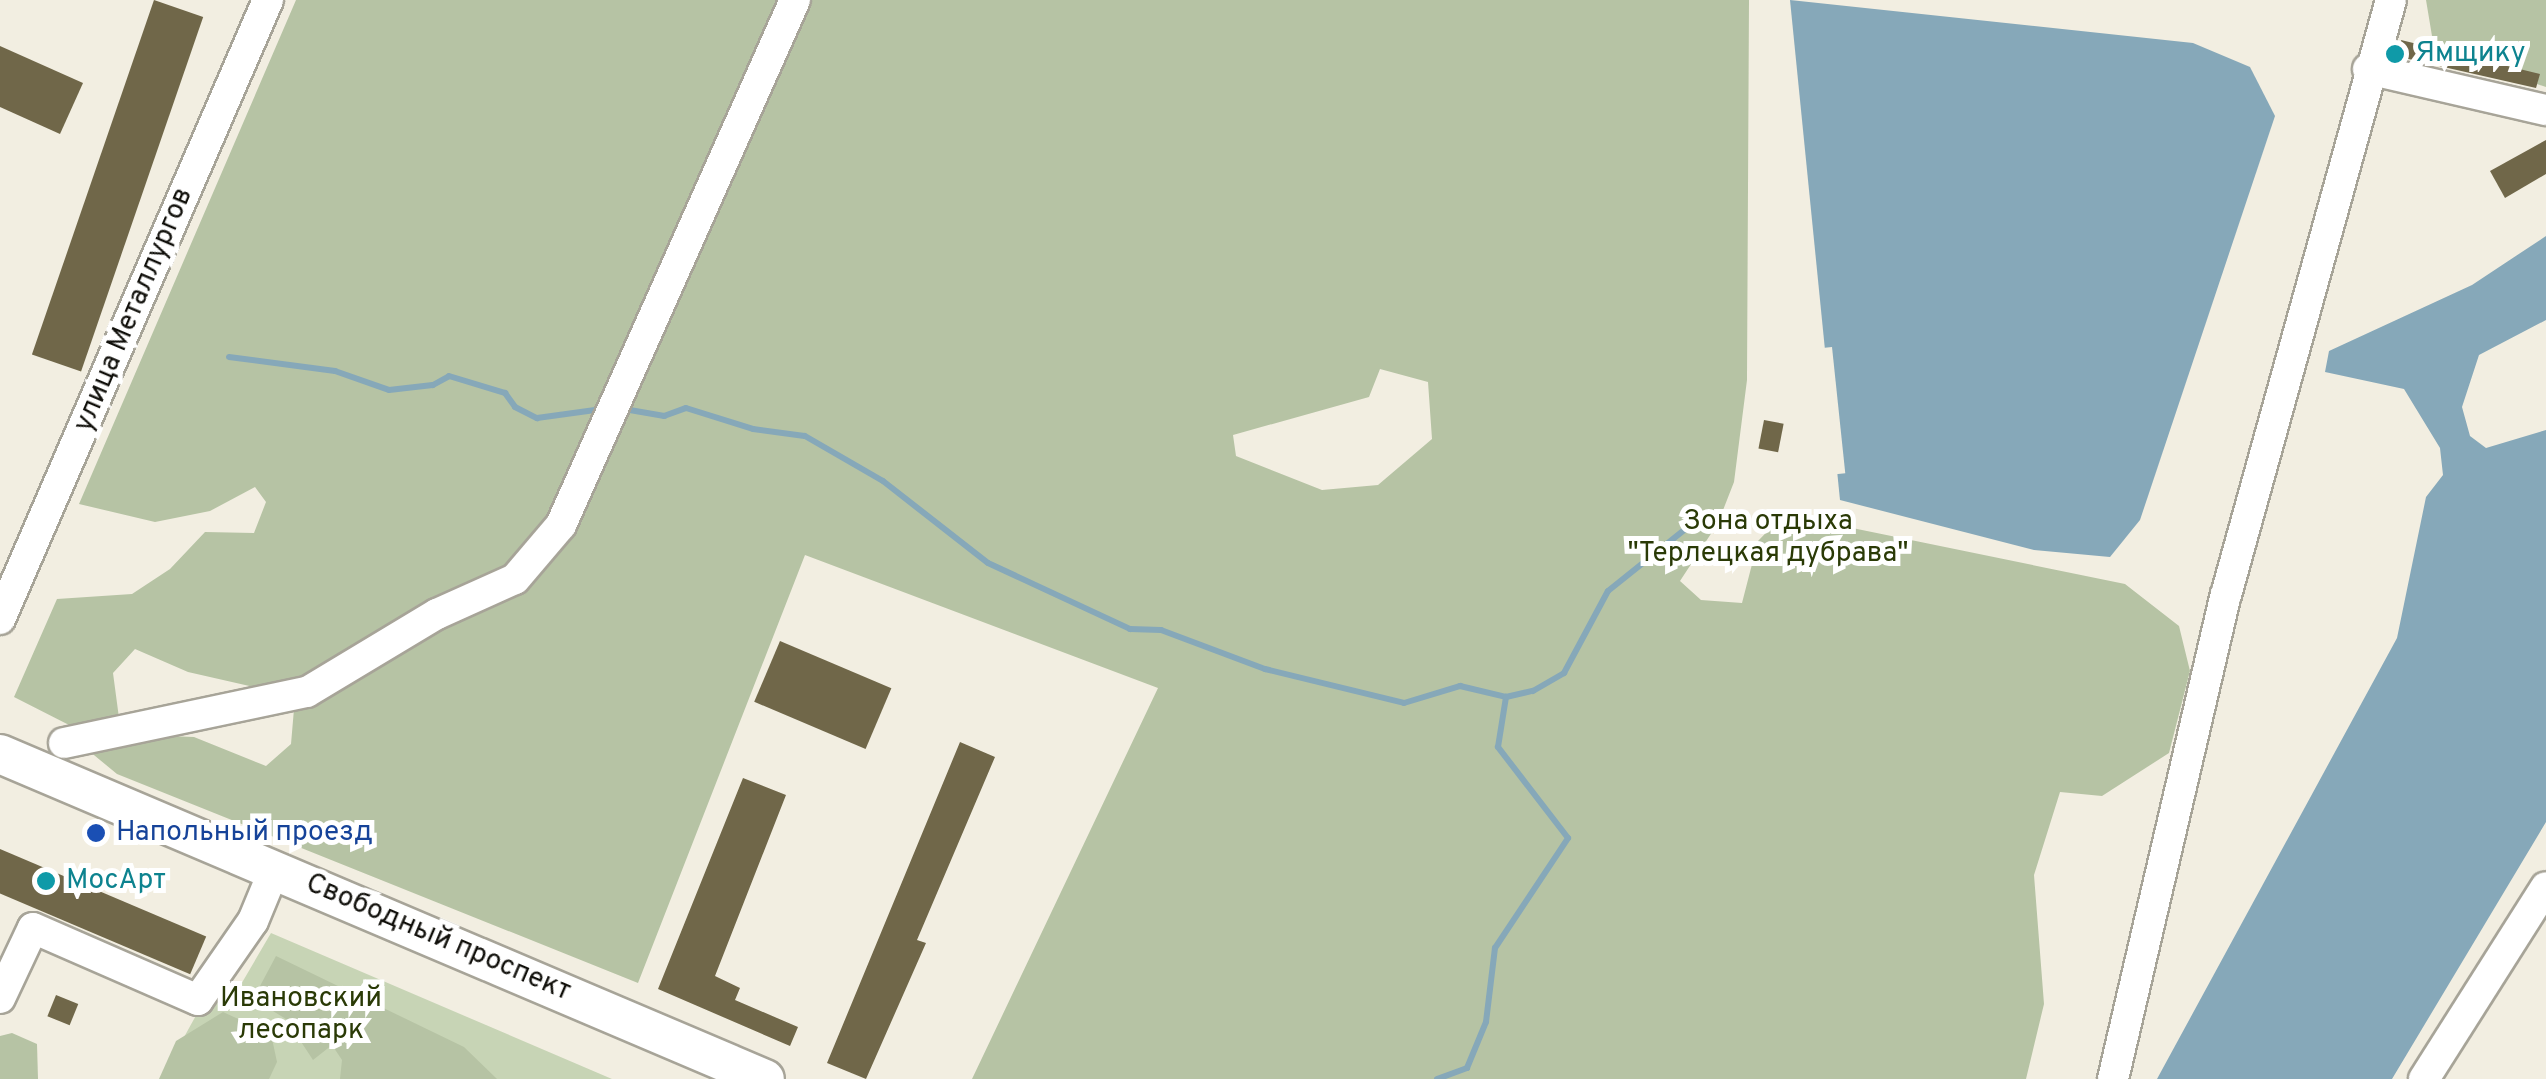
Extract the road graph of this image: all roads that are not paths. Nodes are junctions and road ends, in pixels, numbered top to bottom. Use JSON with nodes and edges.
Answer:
{"nodes":[{"id":1,"x":268,"y":0,"type":"edge"},
{"id":2,"x":796,"y":0,"type":"edge"},
{"id":3,"x":2391,"y":0,"type":"edge"},
{"id":4,"x":2368,"y":70,"type":"junction"},
{"id":5,"x":2546,"y":110,"type":"edge"},
{"id":6,"x":0,"y":619,"type":"edge"},
{"id":7,"x":64,"y":742,"type":"dead end"},
{"id":8,"x":0,"y":754,"type":"edge"},
{"id":9,"x":275,"y":868,"type":"junction"},
{"id":10,"x":2546,"y":886,"type":"edge"},
{"id":11,"x":0,"y":998,"type":"edge"},
{"id":12,"x":765,"y":1079,"type":"edge"},
{"id":13,"x":2113,"y":1079,"type":"edge"},
{"id":14,"x":2424,"y":1079,"type":"edge"}],
"edges":[{"from":1,"to":6,"type":"street","name":"улица Металлургов"},
{"from":2,"to":7,"type":"street"},
{"from":3,"to":4,"type":"street"},
{"from":4,"to":5,"type":"street"},
{"from":4,"to":13,"type":"street"},
{"from":8,"to":9,"type":"main road","name":"Свободный проспект"},
{"from":9,"to":11,"type":"street"},
{"from":9,"to":12,"type":"main road","name":"Свободный проспект"},
{"from":10,"to":14,"type":"street"}]}
